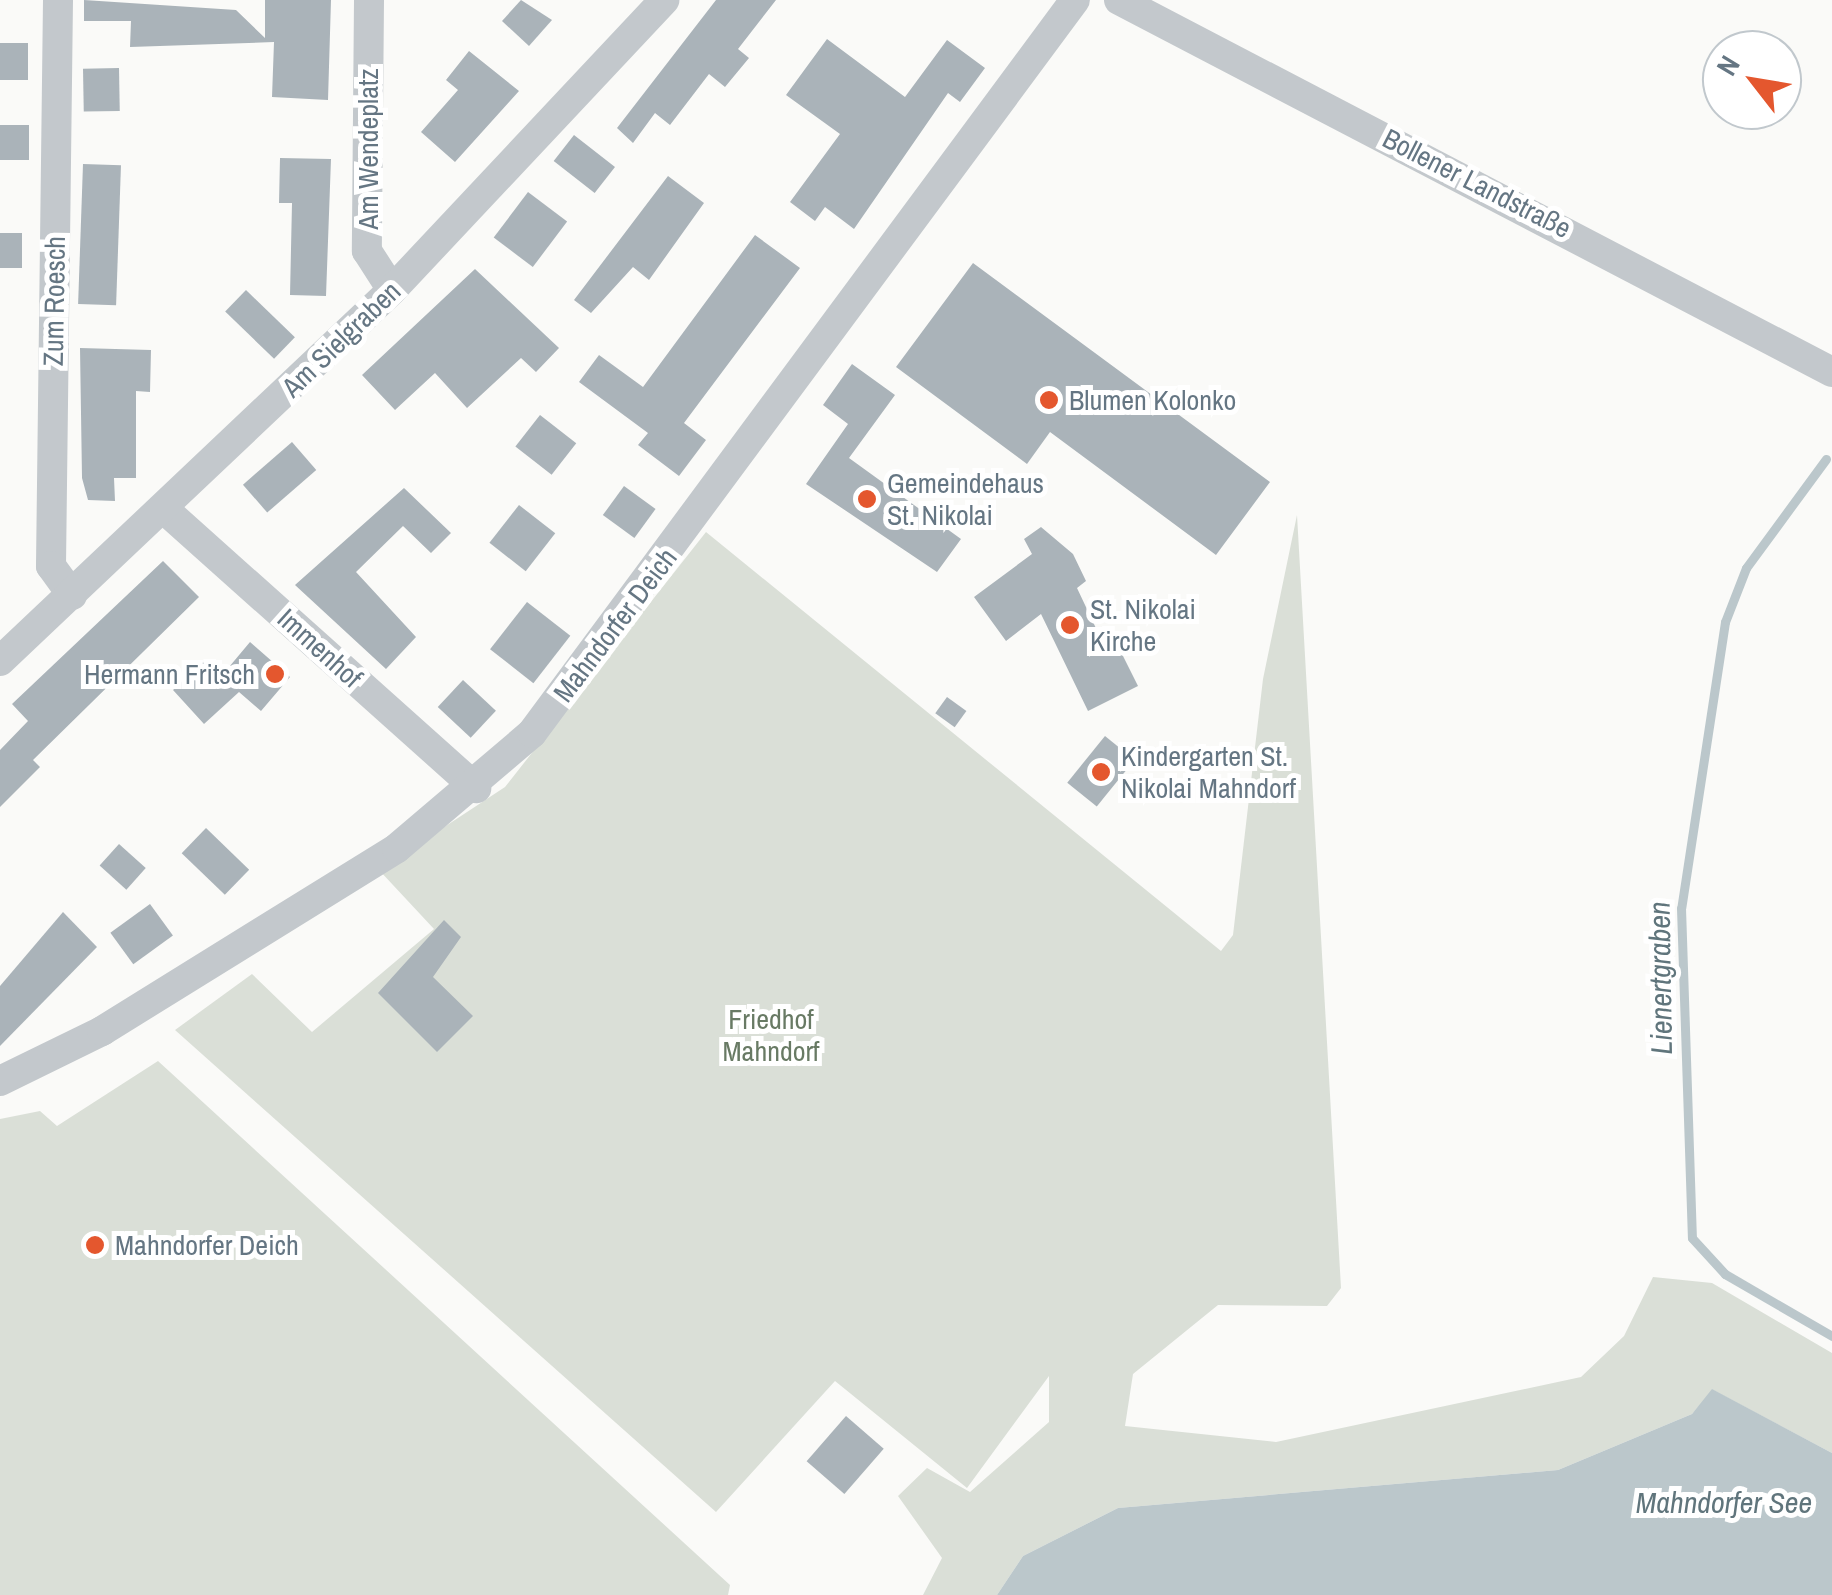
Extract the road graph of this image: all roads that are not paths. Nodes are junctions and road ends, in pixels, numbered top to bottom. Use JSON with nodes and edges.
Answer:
{"nodes":[{"id":1,"x":58,"y":0,"type":"edge"},
{"id":2,"x":369,"y":0,"type":"edge"},
{"id":3,"x":664,"y":0,"type":"edge"},
{"id":4,"x":1075,"y":0,"type":"edge"},
{"id":5,"x":1120,"y":0,"type":"edge"},
{"id":6,"x":392,"y":290,"type":"junction"},
{"id":7,"x":1832,"y":372,"type":"edge"},
{"id":8,"x":164,"y":509,"type":"junction"},
{"id":9,"x":72,"y":595,"type":"junction"},
{"id":10,"x":0,"y":661,"type":"edge"},
{"id":11,"x":476,"y":788,"type":"junction"},
{"id":12,"x":0,"y":1081,"type":"edge"}],
"edges":[{"from":1,"to":9,"type":"street","name":"Zum Roesch"},
{"from":2,"to":6,"type":"street","name":"Am Wendeplatz"},
{"from":3,"to":6,"type":"street","name":"Am Sielgraben"},
{"from":4,"to":11,"type":"street","name":"Mahndorfer Deich"},
{"from":5,"to":7,"type":"street","name":"Bollener Landstraße"},
{"from":6,"to":8,"type":"street","name":"Am Sielgraben"},
{"from":8,"to":9,"type":"street","name":"Am Sielgraben"},
{"from":8,"to":11,"type":"street","name":"Immenhof"},
{"from":9,"to":10,"type":"street","name":"Am Sielgraben"},
{"from":11,"to":12,"type":"street","name":"Mahndorfer Deich"}]}
